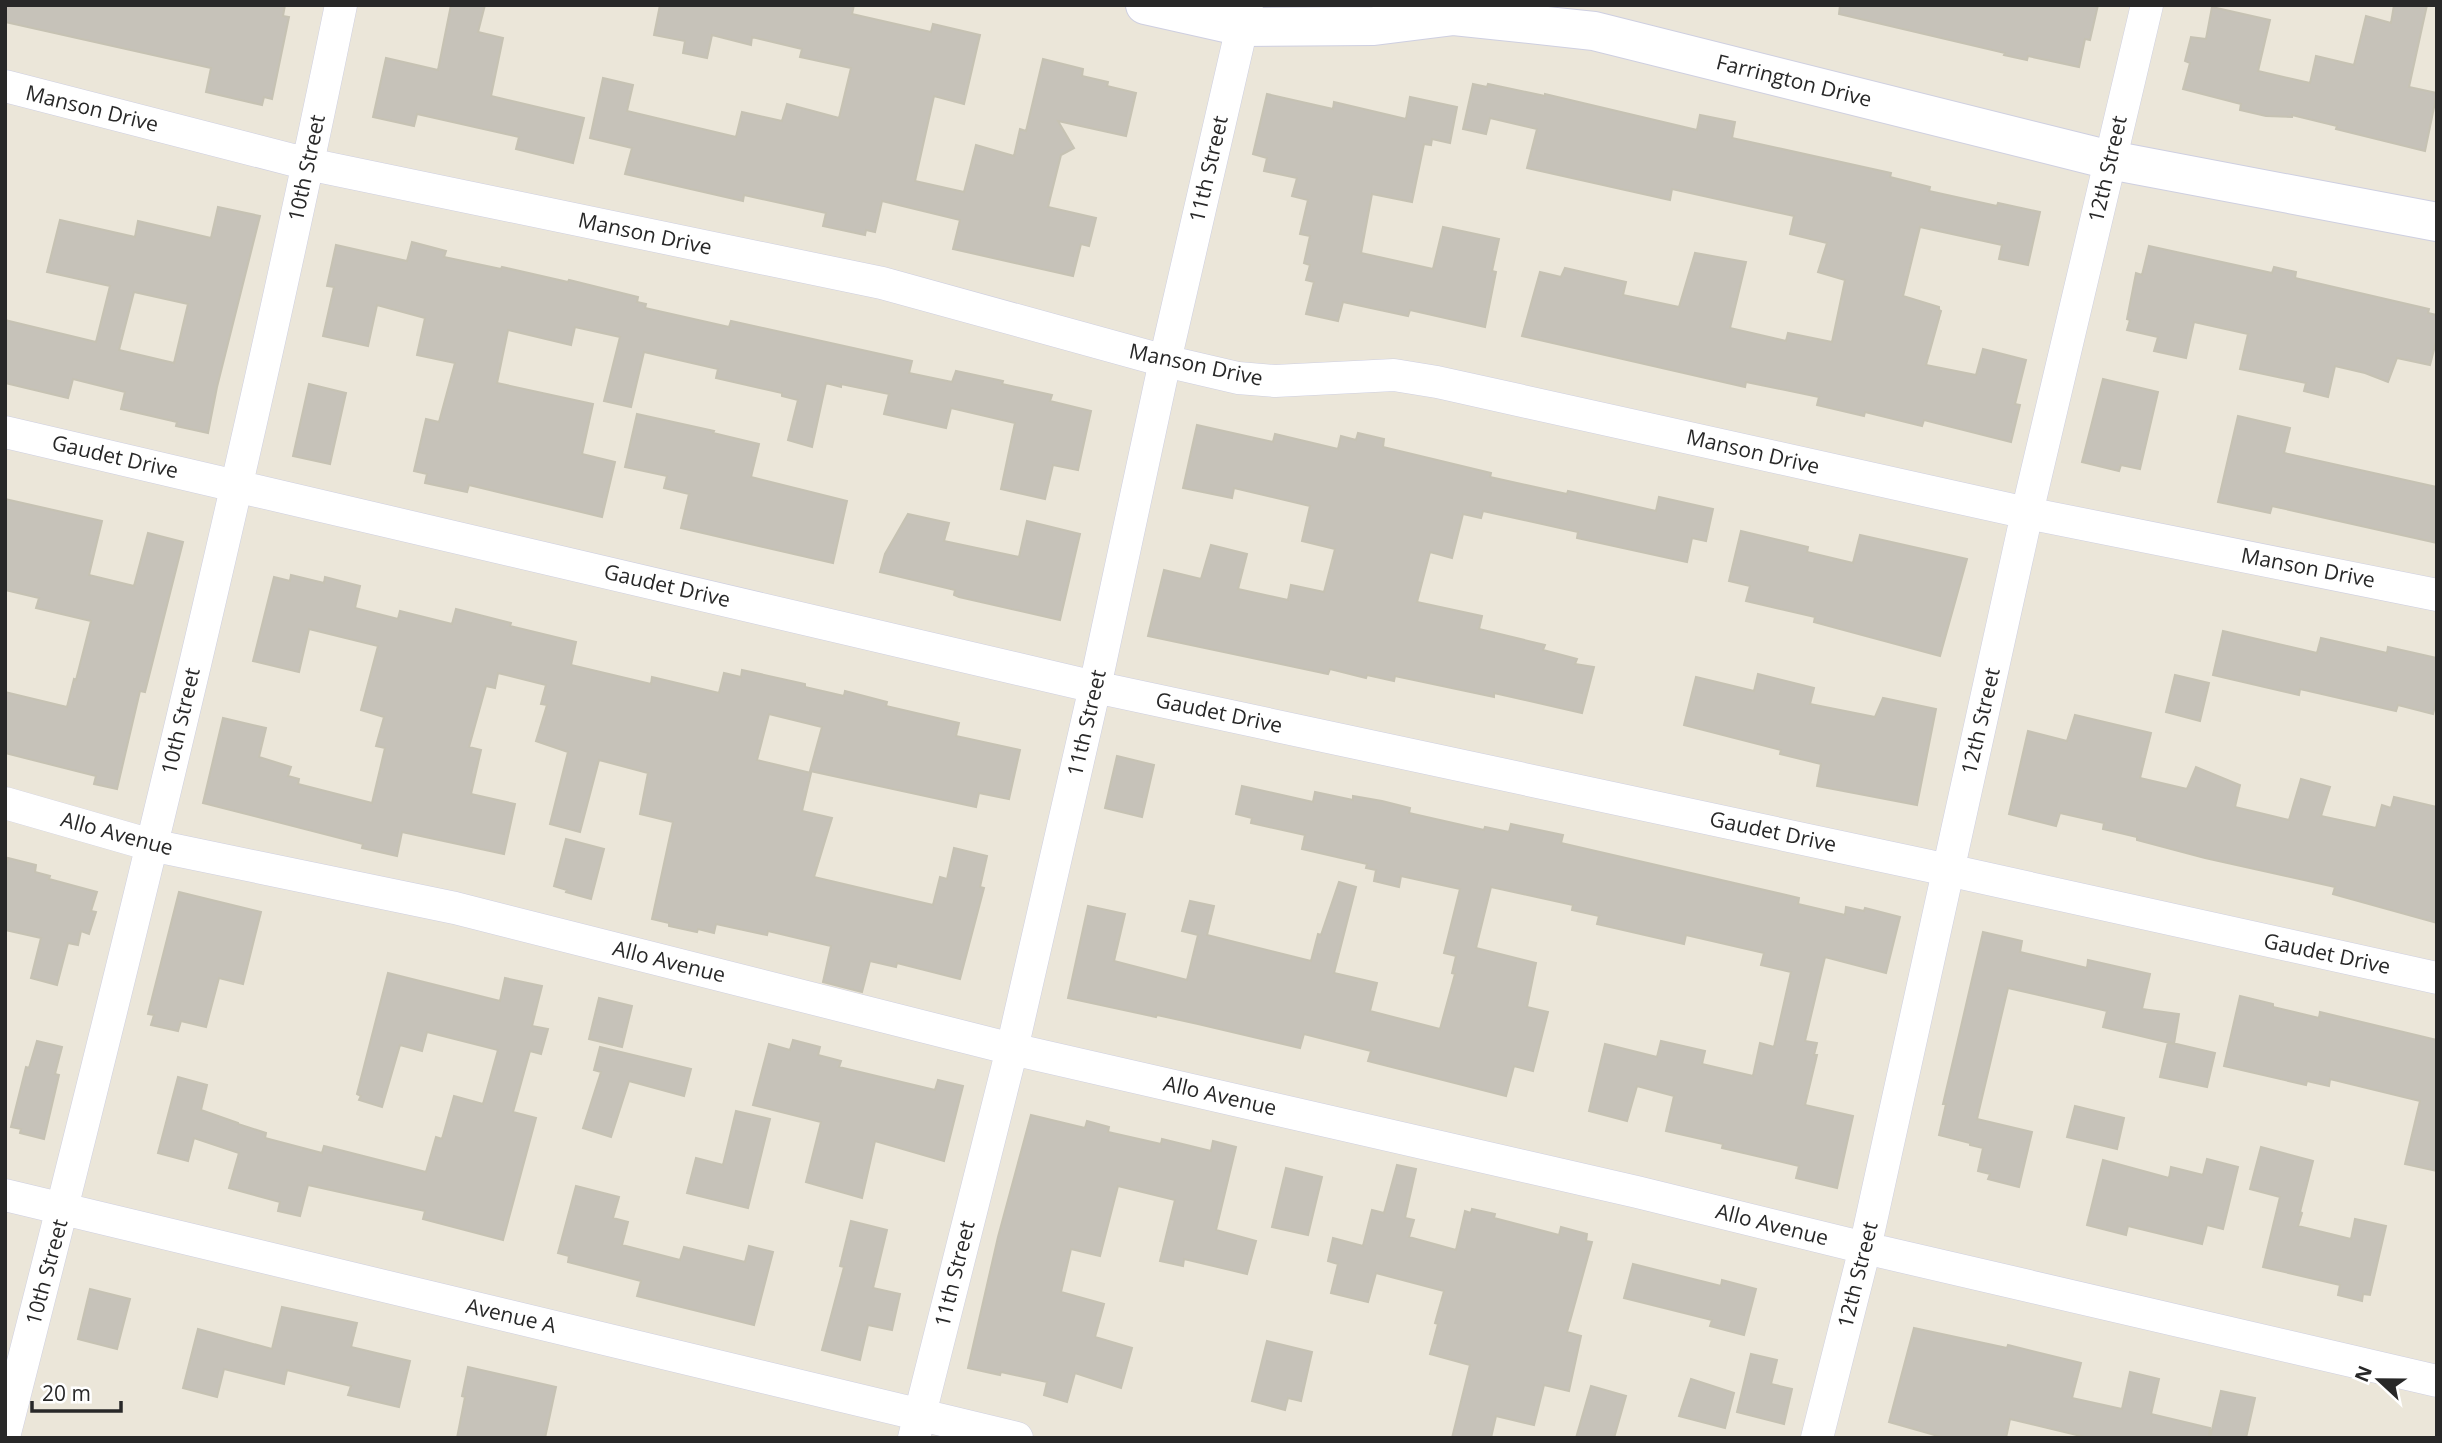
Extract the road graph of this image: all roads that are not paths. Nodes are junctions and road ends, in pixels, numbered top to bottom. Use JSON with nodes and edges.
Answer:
{"nodes":[{"id":1,"x":341,"y":5,"type":"edge"},
{"id":2,"x":1145,"y":5,"type":"edge"},
{"id":3,"x":2147,"y":5,"type":"edge"},
{"id":4,"x":1245,"y":16,"type":"edge"},
{"id":5,"x":5,"y":86,"type":"edge"},
{"id":6,"x":2110,"y":160,"type":"junction"},
{"id":7,"x":308,"y":164,"type":"junction"},
{"id":8,"x":2437,"y":222,"type":"edge"},
{"id":9,"x":1165,"y":361,"type":"junction"},
{"id":10,"x":5,"y":432,"type":"edge"},
{"id":11,"x":237,"y":485,"type":"junction"},
{"id":12,"x":2027,"y":513,"type":"junction"},
{"id":13,"x":2437,"y":595,"type":"edge"},
{"id":14,"x":1095,"y":687,"type":"junction"},
{"id":15,"x":5,"y":803,"type":"edge"},
{"id":16,"x":151,"y":845,"type":"junction"},
{"id":17,"x":1948,"y":870,"type":"junction"},
{"id":18,"x":2437,"y":978,"type":"edge"},
{"id":19,"x":1012,"y":1049,"type":"junction"},
{"id":20,"x":5,"y":1195,"type":"edge"},
{"id":21,"x":63,"y":1209,"type":"junction"},
{"id":22,"x":1865,"y":1248,"type":"junction"},
{"id":23,"x":2437,"y":1381,"type":"edge"},
{"id":24,"x":917,"y":1426,"type":"edge"},
{"id":25,"x":5,"y":1433,"type":"edge"},
{"id":26,"x":1017,"y":1438,"type":"edge"},
{"id":27,"x":1817,"y":1438,"type":"edge"}],
"edges":[{"from":1,"to":7,"type":"street","name":"10th Street"},
{"from":2,"to":4,"type":"street","name":"Farrington Drive"},
{"from":3,"to":6,"type":"street","name":"12th Street"},
{"from":4,"to":6,"type":"street","name":"Farrington Drive"},
{"from":4,"to":9,"type":"street","name":"11th Street"},
{"from":5,"to":7,"type":"street","name":"Manson Drive"},
{"from":6,"to":8,"type":"street","name":"Farrington Drive"},
{"from":6,"to":12,"type":"street","name":"12th Street"},
{"from":7,"to":9,"type":"street","name":"Manson Drive"},
{"from":7,"to":11,"type":"street","name":"10th Street"},
{"from":9,"to":12,"type":"street","name":"Manson Drive"},
{"from":9,"to":14,"type":"street","name":"11th Street"},
{"from":10,"to":11,"type":"street","name":"Gaudet Drive"},
{"from":11,"to":14,"type":"street","name":"Gaudet Drive"},
{"from":11,"to":16,"type":"street","name":"10th Street"},
{"from":12,"to":13,"type":"street","name":"Manson Drive"},
{"from":12,"to":17,"type":"street","name":"12th Street"},
{"from":14,"to":17,"type":"street","name":"Gaudet Drive"},
{"from":14,"to":19,"type":"street","name":"11th Street"},
{"from":15,"to":16,"type":"street","name":"Allo Avenue"},
{"from":16,"to":19,"type":"street","name":"Allo Avenue"},
{"from":16,"to":21,"type":"street","name":"10th Street"},
{"from":17,"to":18,"type":"street","name":"Gaudet Drive"},
{"from":17,"to":22,"type":"street","name":"12th Street"},
{"from":19,"to":22,"type":"street","name":"Allo Avenue"},
{"from":19,"to":24,"type":"street","name":"11th Street"},
{"from":20,"to":21,"type":"street","name":"Avenue A"},
{"from":21,"to":24,"type":"street","name":"Avenue A"},
{"from":21,"to":25,"type":"street","name":"10th Street"},
{"from":22,"to":23,"type":"street","name":"Allo Avenue"},
{"from":22,"to":27,"type":"street","name":"12th Street"},
{"from":24,"to":26,"type":"street","name":"Avenue A"}]}
